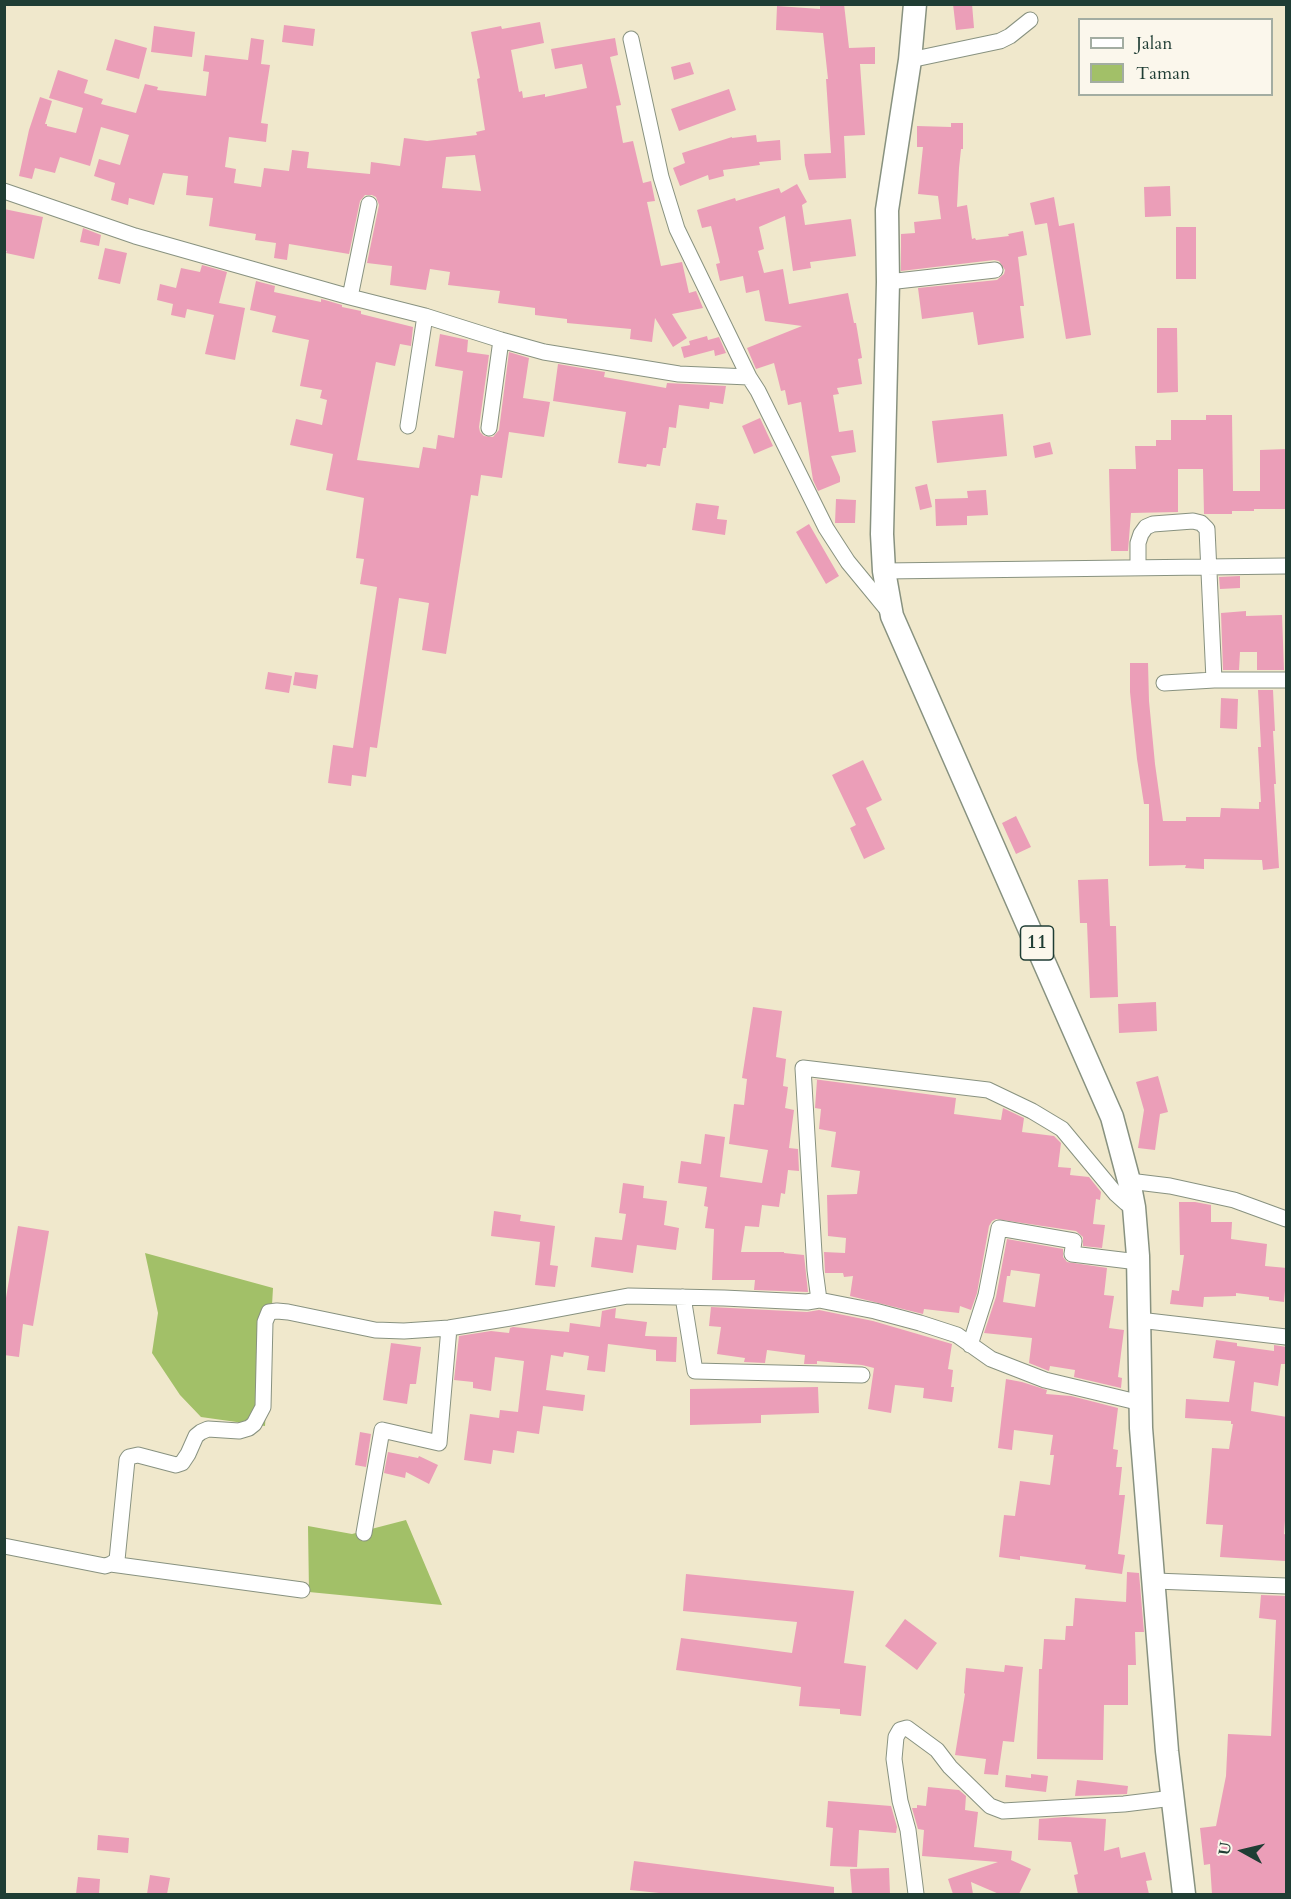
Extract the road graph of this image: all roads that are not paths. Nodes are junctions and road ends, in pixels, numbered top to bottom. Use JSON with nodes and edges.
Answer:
{"nodes":[{"id":1,"x":915,"y":4,"type":"edge"},
{"id":2,"x":1030,"y":20,"type":"dead end"},
{"id":3,"x":631,"y":39,"type":"dead end"},
{"id":4,"x":910,"y":60,"type":"junction"},
{"id":5,"x":4,"y":190,"type":"edge"},
{"id":6,"x":369,"y":204,"type":"dead end"},
{"id":7,"x":995,"y":270,"type":"dead end"},
{"id":8,"x":888,"y":282,"type":"junction"},
{"id":9,"x":351,"y":291,"type":"junction"},
{"id":10,"x":425,"y":316,"type":"junction"},
{"id":11,"x":501,"y":340,"type":"junction"},
{"id":12,"x":749,"y":377,"type":"junction"},
{"id":13,"x":408,"y":426,"type":"dead end"},
{"id":14,"x":489,"y":428,"type":"dead end"},
{"id":15,"x":1287,"y":566,"type":"edge"},
{"id":16,"x":1208,"y":567,"type":"junction"},
{"id":17,"x":1138,"y":568,"type":"junction"},
{"id":18,"x":884,"y":572,"type":"junction"},
{"id":19,"x":892,"y":616,"type":"junction"},
{"id":20,"x":1214,"y":680,"type":"junction"},
{"id":21,"x":1287,"y":681,"type":"edge"},
{"id":22,"x":1164,"y":683,"type":"dead end"},
{"id":23,"x":1129,"y":1181,"type":"junction"},
{"id":24,"x":1134,"y":1207,"type":"junction"},
{"id":25,"x":1287,"y":1219,"type":"edge"},
{"id":26,"x":1138,"y":1262,"type":"junction"},
{"id":27,"x":683,"y":1297,"type":"junction"},
{"id":28,"x":819,"y":1300,"type":"junction"},
{"id":29,"x":1139,"y":1320,"type":"junction"},
{"id":30,"x":449,"y":1328,"type":"junction"},
{"id":31,"x":1287,"y":1337,"type":"edge"},
{"id":32,"x":970,"y":1345,"type":"junction"},
{"id":33,"x":862,"y":1375,"type":"dead end"},
{"id":34,"x":1141,"y":1403,"type":"junction"},
{"id":35,"x":364,"y":1533,"type":"dead end"},
{"id":36,"x":4,"y":1546,"type":"edge"},
{"id":37,"x":111,"y":1564,"type":"junction"},
{"id":38,"x":1155,"y":1581,"type":"junction"},
{"id":39,"x":1287,"y":1586,"type":"edge"},
{"id":40,"x":302,"y":1590,"type":"dead end"},
{"id":41,"x":1173,"y":1798,"type":"junction"},
{"id":42,"x":916,"y":1894,"type":"edge"},
{"id":43,"x":1184,"y":1894,"type":"edge"}],
"edges":[{"from":1,"to":4,"type":"highway","number":"11"},
{"from":2,"to":4,"type":"street"},
{"from":3,"to":12,"type":"street"},
{"from":4,"to":8,"type":"highway","number":"11"},
{"from":5,"to":9,"type":"street"},
{"from":6,"to":9,"type":"street"},
{"from":7,"to":8,"type":"street"},
{"from":8,"to":18,"type":"highway","number":"11"},
{"from":9,"to":10,"type":"street"},
{"from":10,"to":11,"type":"street"},
{"from":10,"to":13,"type":"street"},
{"from":11,"to":12,"type":"street"},
{"from":11,"to":14,"type":"street"},
{"from":12,"to":19,"type":"street"},
{"from":15,"to":16,"type":"street"},
{"from":16,"to":17,"type":"street"},
{"from":16,"to":17,"type":"street"},
{"from":16,"to":20,"type":"street"},
{"from":17,"to":18,"type":"street"},
{"from":18,"to":19,"type":"highway","number":"11"},
{"from":19,"to":23,"type":"highway","number":"11"},
{"from":20,"to":21,"type":"street"},
{"from":20,"to":22,"type":"street"},
{"from":23,"to":24,"type":"highway","number":"11"},
{"from":23,"to":25,"type":"street"},
{"from":24,"to":26,"type":"highway","number":"11"},
{"from":24,"to":28,"type":"street"},
{"from":26,"to":29,"type":"highway","number":"11"},
{"from":26,"to":32,"type":"street"},
{"from":27,"to":28,"type":"street"},
{"from":27,"to":30,"type":"street"},
{"from":27,"to":33,"type":"street"},
{"from":28,"to":32,"type":"street"},
{"from":29,"to":31,"type":"street"},
{"from":29,"to":34,"type":"highway","number":"11"},
{"from":30,"to":35,"type":"street"},
{"from":30,"to":37,"type":"street"},
{"from":32,"to":34,"type":"street"},
{"from":34,"to":38,"type":"highway","number":"11"},
{"from":36,"to":37,"type":"street"},
{"from":37,"to":40,"type":"street"},
{"from":38,"to":39,"type":"street"},
{"from":38,"to":41,"type":"highway","number":"11"},
{"from":41,"to":42,"type":"street"},
{"from":41,"to":43,"type":"highway","number":"11"}]}
